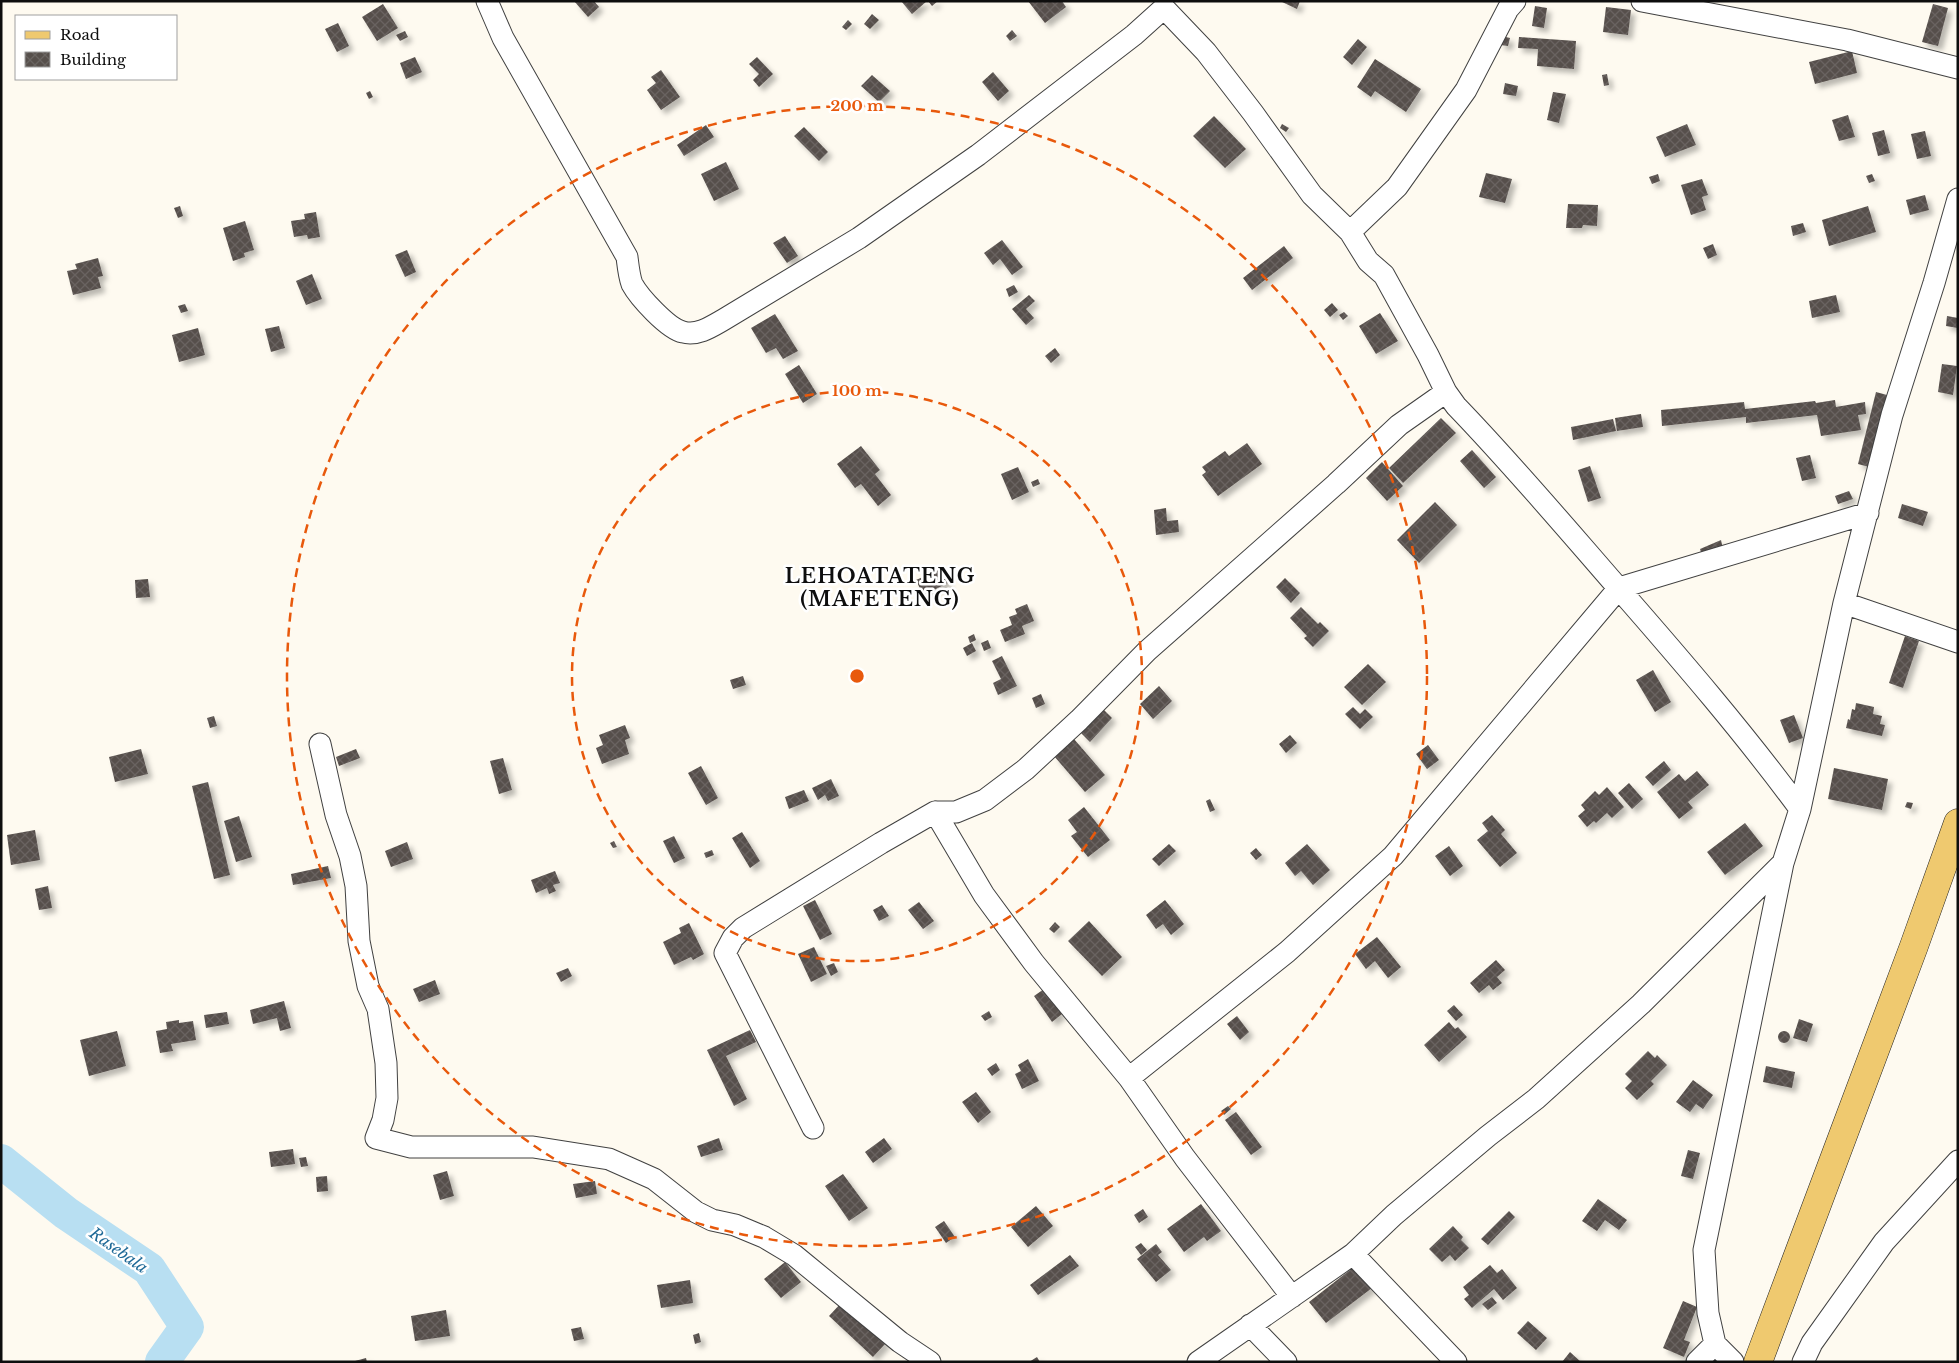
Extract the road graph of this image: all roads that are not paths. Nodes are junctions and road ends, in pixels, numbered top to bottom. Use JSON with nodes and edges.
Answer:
{"nodes":[{"id":1,"x":488,"y":1,"type":"edge"},
{"id":2,"x":1642,"y":1,"type":"edge"},
{"id":3,"x":1507,"y":4,"type":"edge"},
{"id":4,"x":1161,"y":5,"type":"edge"},
{"id":5,"x":1958,"y":68,"type":"edge"},
{"id":6,"x":1958,"y":199,"type":"edge"},
{"id":7,"x":1350,"y":232,"type":"junction"},
{"id":8,"x":1446,"y":392,"type":"junction"},
{"id":9,"x":1868,"y":513,"type":"junction"},
{"id":10,"x":1619,"y":588,"type":"junction"},
{"id":11,"x":1844,"y":603,"type":"junction"},
{"id":12,"x":1958,"y":642,"type":"edge"},
{"id":13,"x":320,"y":744,"type":"dead end"},
{"id":14,"x":1800,"y":809,"type":"junction"},
{"id":15,"x":935,"y":812,"type":"junction"},
{"id":16,"x":1958,"y":823,"type":"edge"},
{"id":17,"x":1783,"y":863,"type":"junction"},
{"id":18,"x":1129,"y":1078,"type":"junction"},
{"id":19,"x":813,"y":1128,"type":"dead end"},
{"id":20,"x":1958,"y":1161,"type":"edge"},
{"id":21,"x":1353,"y":1254,"type":"junction"},
{"id":22,"x":1292,"y":1297,"type":"junction"},
{"id":23,"x":1250,"y":1325,"type":"junction"},
{"id":24,"x":1716,"y":1344,"type":"junction"},
{"id":25,"x":930,"y":1362,"type":"edge"},
{"id":26,"x":1198,"y":1362,"type":"edge"},
{"id":27,"x":1286,"y":1362,"type":"edge"},
{"id":28,"x":1456,"y":1362,"type":"edge"},
{"id":29,"x":1698,"y":1362,"type":"edge"},
{"id":30,"x":1733,"y":1362,"type":"edge"},
{"id":31,"x":1758,"y":1362,"type":"edge"},
{"id":32,"x":1802,"y":1362,"type":"edge"}],
"edges":[{"from":1,"to":4,"type":"street"},
{"from":2,"to":5,"type":"street"},
{"from":3,"to":7,"type":"street"},
{"from":4,"to":7,"type":"street"},
{"from":6,"to":9,"type":"street"},
{"from":7,"to":8,"type":"street"},
{"from":8,"to":10,"type":"street"},
{"from":8,"to":15,"type":"street"},
{"from":9,"to":10,"type":"street"},
{"from":9,"to":11,"type":"street"},
{"from":10,"to":14,"type":"street"},
{"from":10,"to":18,"type":"street"},
{"from":11,"to":12,"type":"street"},
{"from":11,"to":14,"type":"street"},
{"from":13,"to":25,"type":"street"},
{"from":14,"to":17,"type":"street"},
{"from":15,"to":18,"type":"street"},
{"from":15,"to":19,"type":"street"},
{"from":16,"to":31,"type":"main road"},
{"from":17,"to":21,"type":"street"},
{"from":17,"to":24,"type":"street"},
{"from":18,"to":22,"type":"street"},
{"from":20,"to":32,"type":"street"},
{"from":21,"to":22,"type":"street"},
{"from":21,"to":28,"type":"street"},
{"from":22,"to":23,"type":"street"},
{"from":23,"to":26,"type":"street"},
{"from":23,"to":27,"type":"street"},
{"from":24,"to":29,"type":"street"},
{"from":24,"to":30,"type":"street"}]}
